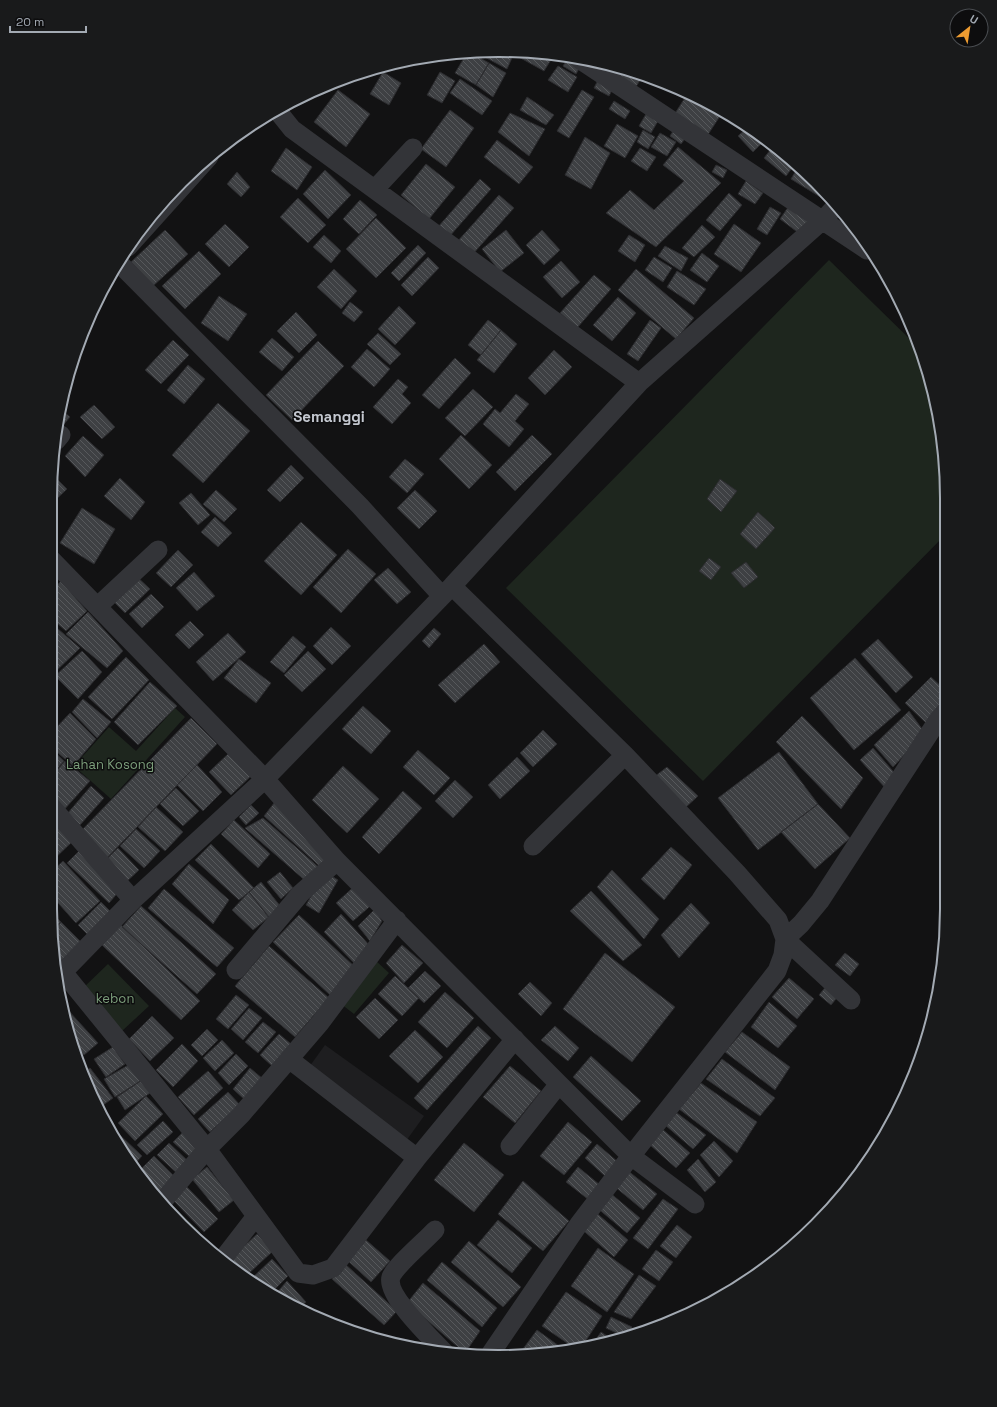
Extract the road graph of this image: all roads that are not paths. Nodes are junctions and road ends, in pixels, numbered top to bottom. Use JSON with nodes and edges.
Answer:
{"nodes":[{"id":1,"x":590,"y":66,"type":"edge"},
{"id":2,"x":281,"y":115,"type":"edge"},
{"id":3,"x":413,"y":148,"type":"dead end"},
{"id":4,"x":375,"y":189,"type":"junction"},
{"id":5,"x":832,"y":210,"type":"edge"},
{"id":6,"x":823,"y":220,"type":"junction"},
{"id":7,"x":861,"y":246,"type":"edge"},
{"id":8,"x":123,"y":267,"type":"edge"},
{"id":9,"x":639,"y":383,"type":"junction"},
{"id":10,"x":158,"y":550,"type":"dead end"},
{"id":11,"x":57,"y":565,"type":"edge"},
{"id":12,"x":447,"y":591,"type":"junction"},
{"id":13,"x":98,"y":606,"type":"junction"},
{"id":14,"x":940,"y":718,"type":"edge"},
{"id":15,"x":625,"y":755,"type":"junction"},
{"id":16,"x":265,"y":779,"type":"junction"},
{"id":17,"x":57,"y":813,"type":"edge"},
{"id":18,"x":533,"y":846,"type":"dead end"},
{"id":19,"x":338,"y":861,"type":"junction"},
{"id":20,"x":133,"y":900,"type":"junction"},
{"id":21,"x":397,"y":920,"type":"junction"},
{"id":22,"x":785,"y":939,"type":"junction"},
{"id":23,"x":236,"y":970,"type":"dead end"},
{"id":24,"x":62,"y":973,"type":"edge"},
{"id":25,"x":62,"y":976,"type":"edge"},
{"id":26,"x":851,"y":1000,"type":"dead end"},
{"id":27,"x":515,"y":1039,"type":"junction"},
{"id":28,"x":289,"y":1060,"type":"junction"},
{"id":29,"x":559,"y":1084,"type":"junction"},
{"id":30,"x":510,"y":1146,"type":"dead end"},
{"id":31,"x":207,"y":1149,"type":"junction"},
{"id":32,"x":631,"y":1156,"type":"junction"},
{"id":33,"x":417,"y":1158,"type":"junction"},
{"id":34,"x":165,"y":1198,"type":"edge"},
{"id":35,"x":695,"y":1204,"type":"dead end"},
{"id":36,"x":256,"y":1216,"type":"junction"},
{"id":37,"x":435,"y":1230,"type":"dead end"},
{"id":38,"x":226,"y":1255,"type":"edge"},
{"id":39,"x":438,"y":1346,"type":"edge"},
{"id":40,"x":493,"y":1350,"type":"edge"}],
"edges":[{"from":1,"to":6,"type":"street"},
{"from":2,"to":4,"type":"street"},
{"from":3,"to":4,"type":"street"},
{"from":4,"to":9,"type":"street"},
{"from":5,"to":6,"type":"street"},
{"from":6,"to":7,"type":"street"},
{"from":6,"to":9,"type":"street"},
{"from":8,"to":12,"type":"street"},
{"from":9,"to":12,"type":"street"},
{"from":10,"to":13,"type":"street"},
{"from":11,"to":13,"type":"street"},
{"from":12,"to":15,"type":"street"},
{"from":12,"to":16,"type":"street"},
{"from":13,"to":16,"type":"street"},
{"from":14,"to":22,"type":"street"},
{"from":15,"to":18,"type":"street"},
{"from":15,"to":22,"type":"street"},
{"from":16,"to":19,"type":"street"},
{"from":16,"to":20,"type":"street"},
{"from":17,"to":20,"type":"street"},
{"from":19,"to":21,"type":"street"},
{"from":19,"to":23,"type":"street"},
{"from":20,"to":24,"type":"street"},
{"from":21,"to":27,"type":"street"},
{"from":21,"to":28,"type":"street"},
{"from":22,"to":26,"type":"street"},
{"from":22,"to":32,"type":"street"},
{"from":25,"to":31,"type":"street"},
{"from":27,"to":29,"type":"street"},
{"from":27,"to":33,"type":"street"},
{"from":28,"to":31,"type":"street"},
{"from":28,"to":33,"type":"street"},
{"from":29,"to":30,"type":"street"},
{"from":29,"to":32,"type":"street"},
{"from":31,"to":34,"type":"street"},
{"from":31,"to":36,"type":"street"},
{"from":32,"to":35,"type":"street"},
{"from":32,"to":40,"type":"street"},
{"from":33,"to":36,"type":"street"},
{"from":36,"to":38,"type":"street"},
{"from":37,"to":39,"type":"street"}]}
